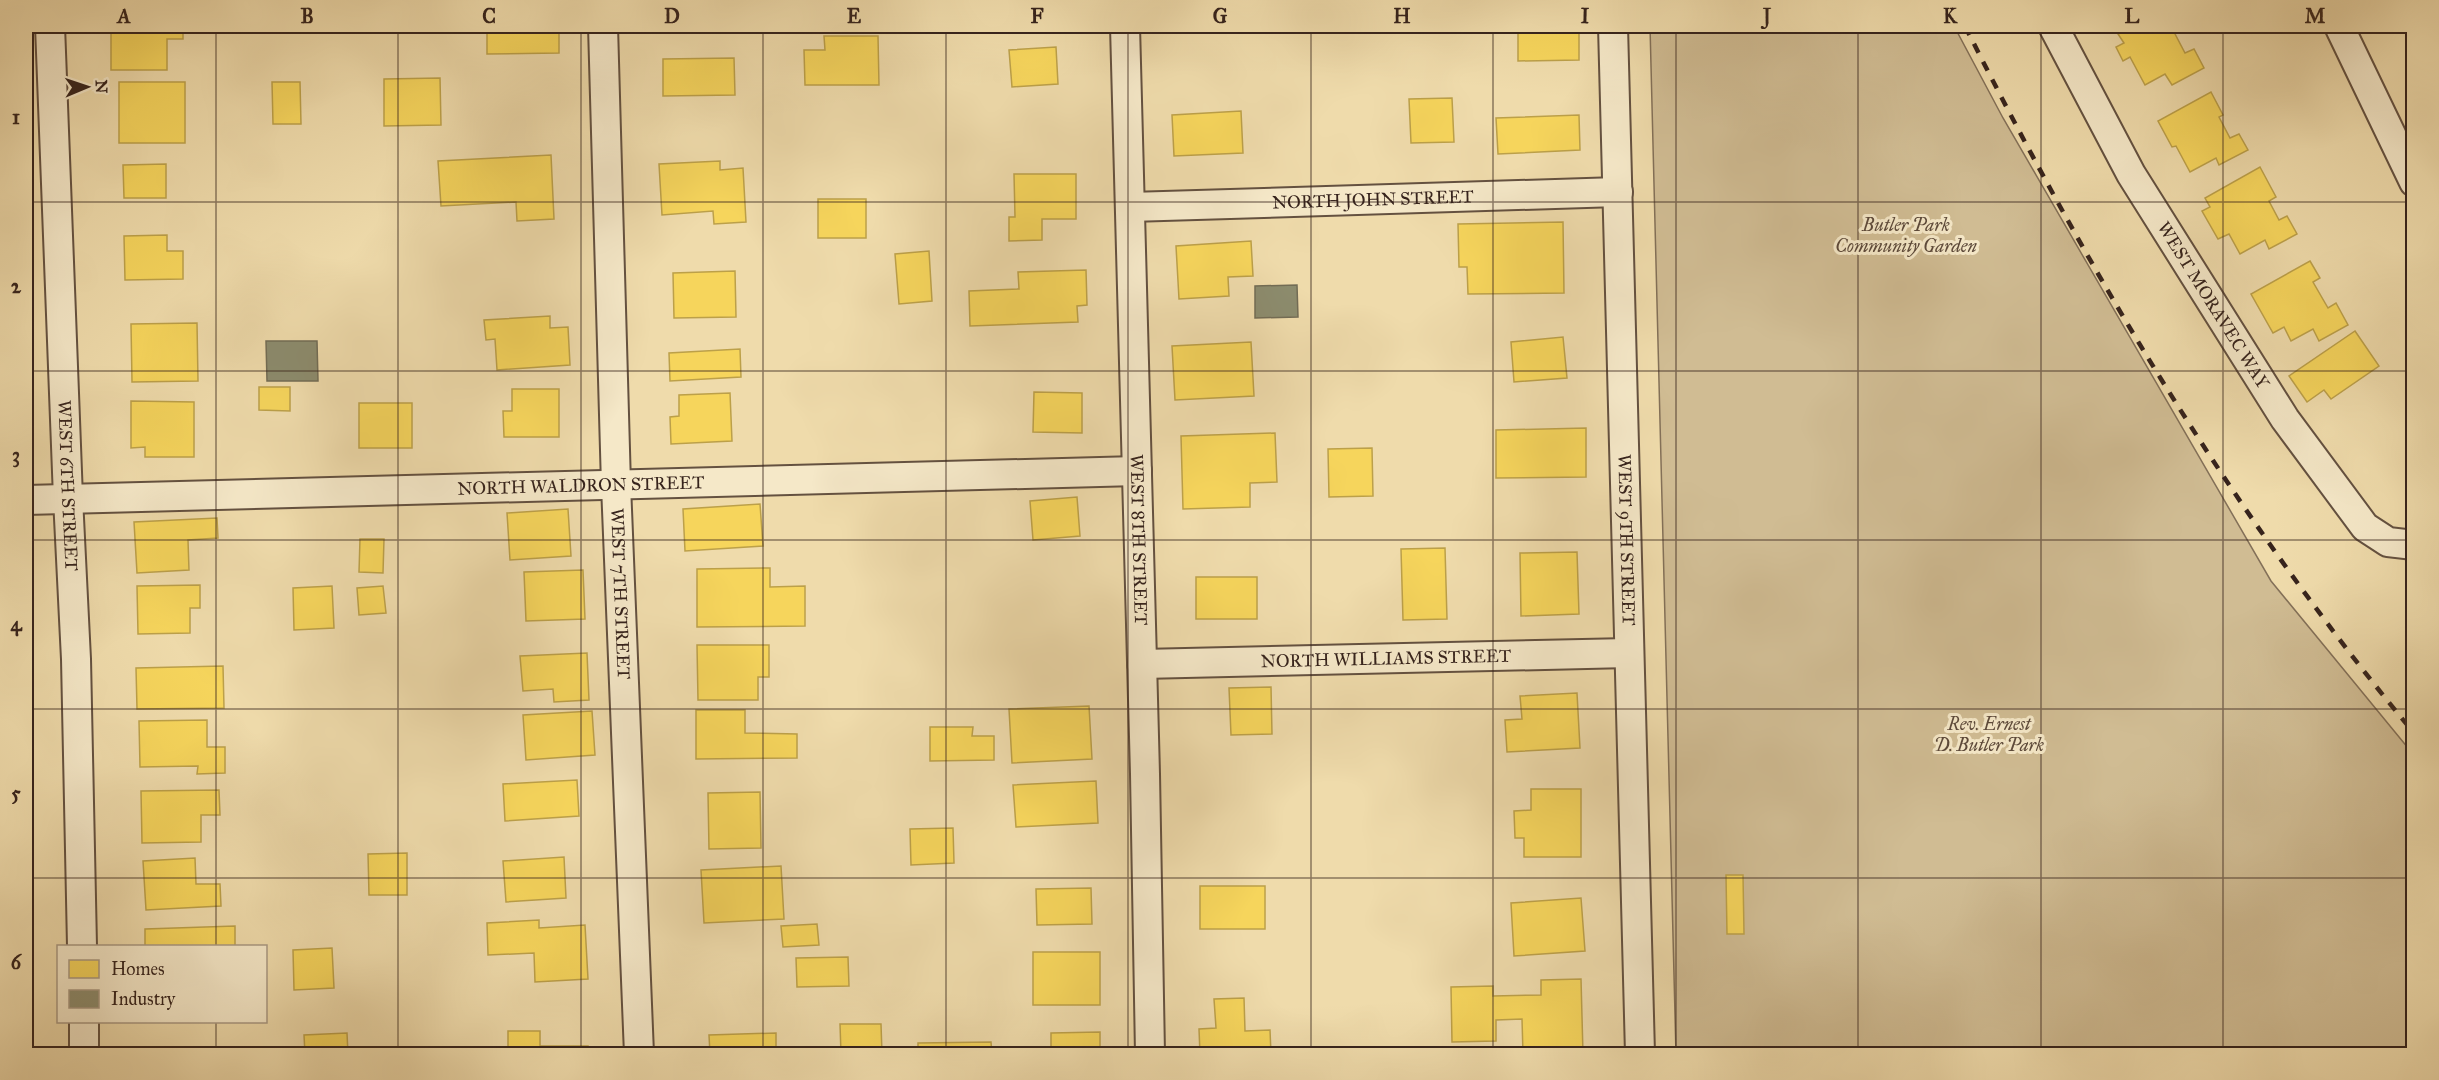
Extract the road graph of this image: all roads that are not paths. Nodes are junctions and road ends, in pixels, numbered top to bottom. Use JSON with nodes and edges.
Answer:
{"nodes":[{"id":1,"x":50,"y":26,"type":"edge"},
{"id":2,"x":603,"y":26,"type":"edge"},
{"id":3,"x":1125,"y":26,"type":"edge"},
{"id":4,"x":1613,"y":26,"type":"edge"},
{"id":5,"x":2053,"y":26,"type":"edge"},
{"id":6,"x":2339,"y":26,"type":"edge"},
{"id":7,"x":2414,"y":182,"type":"edge"},
{"id":8,"x":1617,"y":192,"type":"junction"},
{"id":9,"x":1130,"y":207,"type":"junction"},
{"id":10,"x":1137,"y":471,"type":"junction"},
{"id":11,"x":616,"y":485,"type":"junction"},
{"id":12,"x":68,"y":498,"type":"junction"},
{"id":13,"x":26,"y":500,"type":"edge"},
{"id":14,"x":2414,"y":545,"type":"edge"},
{"id":15,"x":1629,"y":653,"type":"junction"},
{"id":16,"x":1142,"y":664,"type":"junction"},
{"id":17,"x":82,"y":945,"type":"edge"},
{"id":18,"x":84,"y":1023,"type":"edge"},
{"id":19,"x":84,"y":1054,"type":"edge"},
{"id":20,"x":639,"y":1054,"type":"edge"},
{"id":21,"x":1150,"y":1054,"type":"edge"},
{"id":22,"x":1640,"y":1054,"type":"edge"}],
"edges":[{"from":1,"to":12,"type":"street","name":"WEST 6TH STREET"},
{"from":2,"to":11,"type":"street","name":"WEST 7TH STREET"},
{"from":3,"to":9,"type":"street","name":"WEST 8TH STREET"},
{"from":4,"to":8,"type":"street","name":"WEST 9TH STREET"},
{"from":5,"to":14,"type":"street","name":"WEST MORAVEC WAY"},
{"from":6,"to":7,"type":"street"},
{"from":8,"to":9,"type":"street","name":"NORTH JOHN STREET"},
{"from":8,"to":15,"type":"street","name":"WEST 9TH STREET"},
{"from":9,"to":10,"type":"street","name":"WEST 8TH STREET"},
{"from":10,"to":11,"type":"street","name":"NORTH WALDRON STREET"},
{"from":10,"to":16,"type":"street","name":"WEST 8TH STREET"},
{"from":11,"to":12,"type":"street","name":"NORTH WALDRON STREET"},
{"from":11,"to":20,"type":"street","name":"WEST 7TH STREET"},
{"from":12,"to":13,"type":"street","name":"NORTH WALDRON STREET"},
{"from":12,"to":17,"type":"street","name":"WEST 6TH STREET"},
{"from":15,"to":16,"type":"street","name":"NORTH WILLIAMS STREET"},
{"from":15,"to":22,"type":"street","name":"WEST 9TH STREET"},
{"from":16,"to":21,"type":"street","name":"WEST 8TH STREET"},
{"from":18,"to":19,"type":"street"}]}
